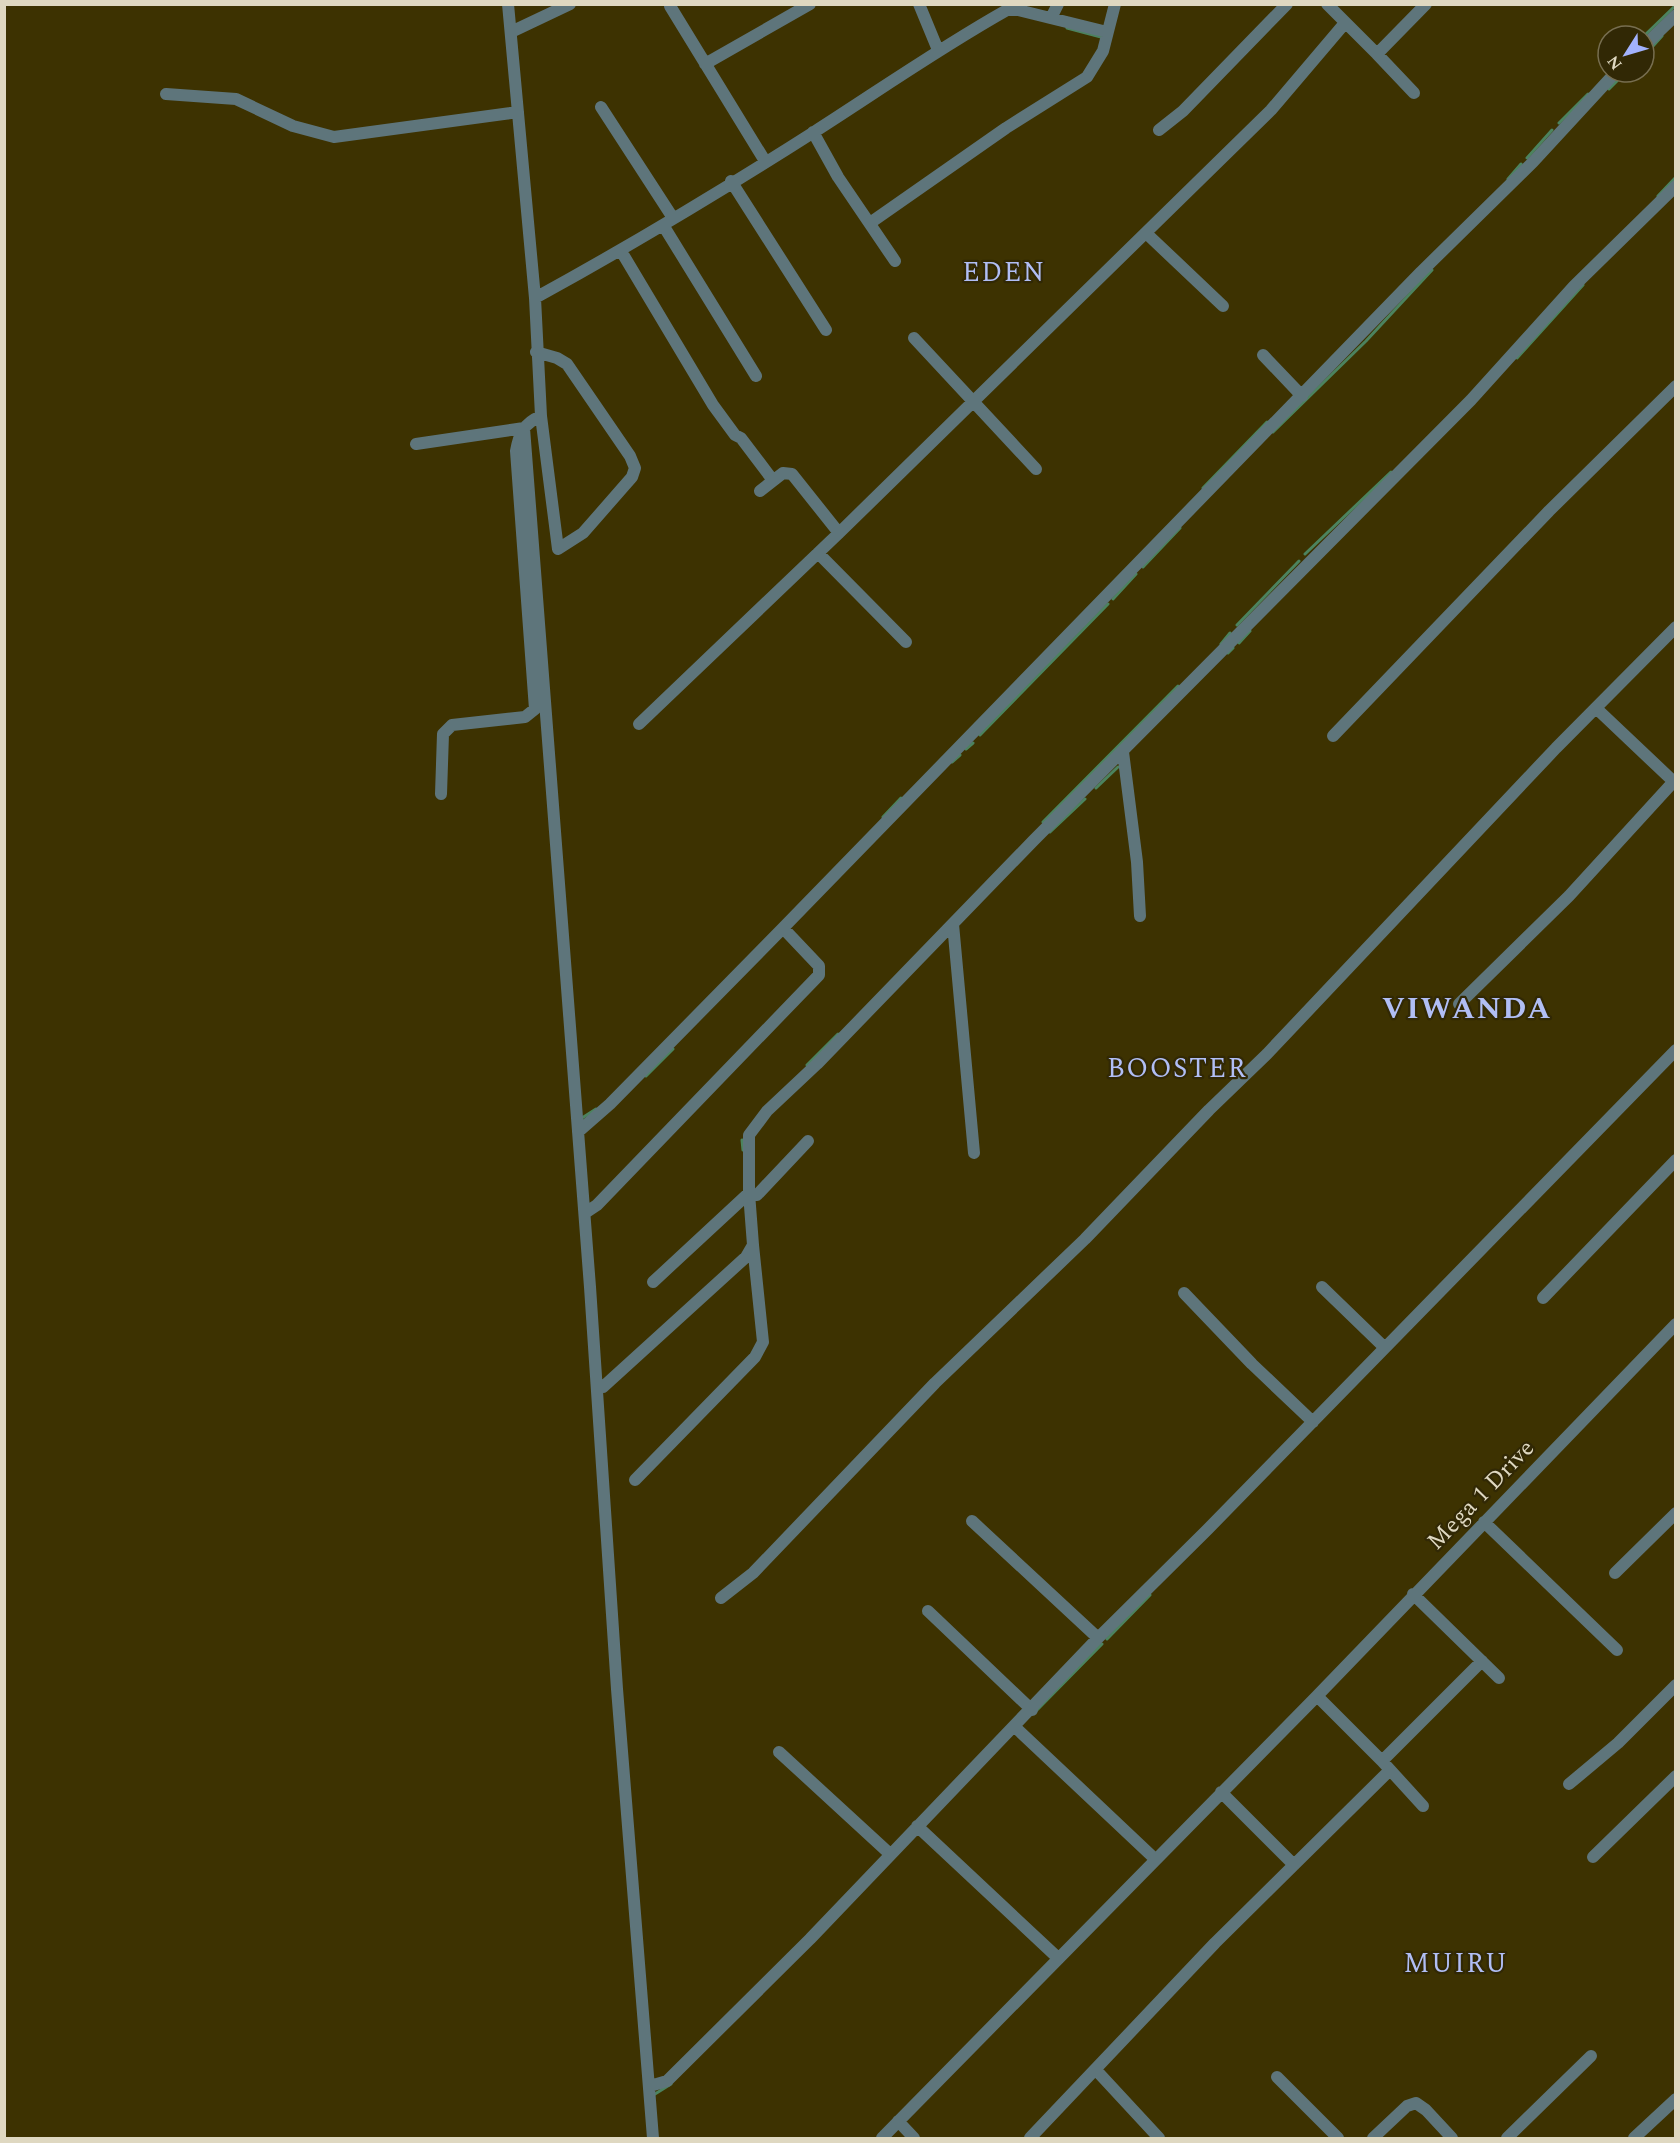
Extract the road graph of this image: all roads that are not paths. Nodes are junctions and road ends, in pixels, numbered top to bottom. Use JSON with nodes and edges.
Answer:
{"nodes":[{"id":1,"x":508,"y":4,"type":"edge"},
{"id":2,"x":570,"y":4,"type":"edge"},
{"id":3,"x":810,"y":4,"type":"edge"},
{"id":4,"x":919,"y":4,"type":"edge"},
{"id":5,"x":1058,"y":4,"type":"edge"},
{"id":6,"x":1115,"y":4,"type":"edge"},
{"id":7,"x":1287,"y":4,"type":"edge"},
{"id":8,"x":1327,"y":4,"type":"edge"},
{"id":9,"x":1425,"y":4,"type":"edge"},
{"id":10,"x":670,"y":6,"type":"dead end"},
{"id":11,"x":1676,"y":15,"type":"edge"},
{"id":12,"x":1051,"y":18,"type":"junction"},
{"id":13,"x":1345,"y":23,"type":"junction"},
{"id":14,"x":511,"y":32,"type":"junction"},
{"id":15,"x":1107,"y":32,"type":"junction"},
{"id":16,"x":1656,"y":34,"type":"edge"},
{"id":17,"x":938,"y":50,"type":"junction"},
{"id":18,"x":1377,"y":54,"type":"junction"},
{"id":19,"x":705,"y":64,"type":"junction"},
{"id":20,"x":1606,"y":84,"type":"edge"},
{"id":21,"x":1414,"y":93,"type":"dead end"},
{"id":22,"x":166,"y":94,"type":"dead end"},
{"id":23,"x":601,"y":107,"type":"dead end"},
{"id":24,"x":518,"y":112,"type":"junction"},
{"id":25,"x":1159,"y":130,"type":"dead end"},
{"id":26,"x":813,"y":132,"type":"junction"},
{"id":27,"x":765,"y":161,"type":"junction"},
{"id":28,"x":731,"y":181,"type":"junction"},
{"id":29,"x":1676,"y":186,"type":"edge"},
{"id":30,"x":668,"y":221,"type":"junction"},
{"id":31,"x":870,"y":223,"type":"junction"},
{"id":32,"x":1146,"y":233,"type":"junction"},
{"id":33,"x":621,"y":251,"type":"junction"},
{"id":34,"x":895,"y":261,"type":"dead end"},
{"id":35,"x":535,"y":298,"type":"junction"},
{"id":36,"x":1222,"y":306,"type":"dead end"},
{"id":37,"x":826,"y":330,"type":"dead end"},
{"id":38,"x":914,"y":338,"type":"dead end"},
{"id":39,"x":536,"y":352,"type":"junction"},
{"id":40,"x":1263,"y":355,"type":"dead end"},
{"id":41,"x":756,"y":376,"type":"dead end"},
{"id":42,"x":1676,"y":386,"type":"edge"},
{"id":43,"x":1302,"y":396,"type":"junction"},
{"id":44,"x":972,"y":400,"type":"junction"},
{"id":45,"x":541,"y":416,"type":"junction"},
{"id":46,"x":524,"y":428,"type":"junction"},
{"id":47,"x":416,"y":444,"type":"dead end"},
{"id":48,"x":1036,"y":469,"type":"dead end"},
{"id":49,"x":772,"y":479,"type":"junction"},
{"id":50,"x":760,"y":491,"type":"dead end"},
{"id":51,"x":839,"y":533,"type":"junction"},
{"id":52,"x":818,"y":553,"type":"junction"},
{"id":53,"x":1673,"y":636,"type":"edge"},
{"id":54,"x":906,"y":642,"type":"dead end"},
{"id":55,"x":1597,"y":709,"type":"junction"},
{"id":56,"x":639,"y":724,"type":"dead end"},
{"id":57,"x":1333,"y":736,"type":"dead end"},
{"id":58,"x":1123,"y":752,"type":"junction"},
{"id":59,"x":1674,"y":780,"type":"edge"},
{"id":60,"x":441,"y":794,"type":"dead end"},
{"id":61,"x":1140,"y":916,"type":"dead end"},
{"id":62,"x":953,"y":924,"type":"junction"},
{"id":63,"x":783,"y":928,"type":"junction"},
{"id":64,"x":1459,"y":1004,"type":"dead end"},
{"id":65,"x":1676,"y":1050,"type":"edge"},
{"id":66,"x":578,"y":1132,"type":"junction"},
{"id":67,"x":808,"y":1141,"type":"dead end"},
{"id":68,"x":974,"y":1153,"type":"dead end"},
{"id":69,"x":1676,"y":1160,"type":"edge"},
{"id":70,"x":749,"y":1193,"type":"junction"},
{"id":71,"x":585,"y":1213,"type":"junction"},
{"id":72,"x":753,"y":1245,"type":"junction"},
{"id":73,"x":653,"y":1282,"type":"dead end"},
{"id":74,"x":1322,"y":1287,"type":"dead end"},
{"id":75,"x":1184,"y":1293,"type":"dead end"},
{"id":76,"x":1543,"y":1298,"type":"dead end"},
{"id":77,"x":1676,"y":1324,"type":"edge"},
{"id":78,"x":1384,"y":1347,"type":"junction"},
{"id":79,"x":603,"y":1387,"type":"dead end"},
{"id":80,"x":1313,"y":1422,"type":"junction"},
{"id":81,"x":635,"y":1480,"type":"dead end"},
{"id":82,"x":1676,"y":1513,"type":"edge"},
{"id":83,"x":972,"y":1521,"type":"dead end"},
{"id":84,"x":1484,"y":1522,"type":"junction"},
{"id":85,"x":1615,"y":1573,"type":"dead end"},
{"id":86,"x":1413,"y":1594,"type":"junction"},
{"id":87,"x":721,"y":1598,"type":"dead end"},
{"id":88,"x":928,"y":1611,"type":"dead end"},
{"id":89,"x":1098,"y":1638,"type":"junction"},
{"id":90,"x":1617,"y":1650,"type":"dead end"},
{"id":91,"x":1482,"y":1661,"type":"junction"},
{"id":92,"x":1499,"y":1678,"type":"dead end"},
{"id":93,"x":1676,"y":1685,"type":"edge"},
{"id":94,"x":1317,"y":1696,"type":"junction"},
{"id":95,"x":1032,"y":1710,"type":"junction"},
{"id":96,"x":1015,"y":1727,"type":"junction"},
{"id":97,"x":779,"y":1752,"type":"dead end"},
{"id":98,"x":1386,"y":1765,"type":"junction"},
{"id":99,"x":1676,"y":1776,"type":"edge"},
{"id":100,"x":1569,"y":1784,"type":"dead end"},
{"id":101,"x":1221,"y":1792,"type":"junction"},
{"id":102,"x":1423,"y":1806,"type":"dead end"},
{"id":103,"x":917,"y":1826,"type":"junction"},
{"id":104,"x":890,"y":1854,"type":"junction"},
{"id":105,"x":1593,"y":1857,"type":"dead end"},
{"id":106,"x":1155,"y":1859,"type":"junction"},
{"id":107,"x":1294,"y":1865,"type":"junction"},
{"id":108,"x":1058,"y":1959,"type":"junction"},
{"id":109,"x":1591,"y":2056,"type":"dead end"},
{"id":110,"x":1096,"y":2070,"type":"junction"},
{"id":111,"x":1277,"y":2077,"type":"dead end"},
{"id":112,"x":650,"y":2086,"type":"junction"},
{"id":113,"x":1676,"y":2099,"type":"edge"},
{"id":114,"x":898,"y":2121,"type":"junction"},
{"id":115,"x":653,"y":2139,"type":"edge"},
{"id":116,"x":882,"y":2139,"type":"edge"},
{"id":117,"x":914,"y":2139,"type":"edge"},
{"id":118,"x":1030,"y":2139,"type":"edge"},
{"id":119,"x":1159,"y":2139,"type":"edge"},
{"id":120,"x":1338,"y":2139,"type":"edge"},
{"id":121,"x":1373,"y":2139,"type":"edge"},
{"id":122,"x":1452,"y":2139,"type":"edge"},
{"id":123,"x":1507,"y":2139,"type":"edge"},
{"id":124,"x":1634,"y":2139,"type":"edge"}],
"edges":[{"from":1,"to":14,"type":"street"},
{"from":2,"to":14,"type":"street"},
{"from":3,"to":19,"type":"street"},
{"from":4,"to":17,"type":"street"},
{"from":5,"to":12,"type":"street"},
{"from":6,"to":15,"type":"street"},
{"from":7,"to":25,"type":"street"},
{"from":8,"to":13,"type":"street"},
{"from":9,"to":18,"type":"street"},
{"from":10,"to":19,"type":"street"},
{"from":11,"to":16,"type":"street"},
{"from":12,"to":15,"type":"street"},
{"from":12,"to":17,"type":"street"},
{"from":13,"to":18,"type":"street"},
{"from":13,"to":32,"type":"street"},
{"from":14,"to":24,"type":"street"},
{"from":15,"to":31,"type":"street"},
{"from":17,"to":26,"type":"street"},
{"from":18,"to":21,"type":"street"},
{"from":19,"to":27,"type":"street"},
{"from":20,"to":43,"type":"street"},
{"from":22,"to":24,"type":"street"},
{"from":23,"to":30,"type":"street"},
{"from":24,"to":35,"type":"street"},
{"from":26,"to":27,"type":"street"},
{"from":26,"to":31,"type":"street"},
{"from":27,"to":28,"type":"street"},
{"from":28,"to":30,"type":"street"},
{"from":28,"to":37,"type":"street"},
{"from":29,"to":58,"type":"street"},
{"from":30,"to":33,"type":"street"},
{"from":30,"to":41,"type":"street"},
{"from":31,"to":34,"type":"street"},
{"from":32,"to":36,"type":"street"},
{"from":32,"to":44,"type":"street"},
{"from":33,"to":35,"type":"street"},
{"from":33,"to":49,"type":"street"},
{"from":35,"to":39,"type":"street"},
{"from":38,"to":44,"type":"street"},
{"from":39,"to":45,"type":"street"},
{"from":39,"to":45,"type":"street"},
{"from":40,"to":43,"type":"street"},
{"from":42,"to":57,"type":"street"},
{"from":43,"to":63,"type":"street"},
{"from":44,"to":48,"type":"street"},
{"from":44,"to":51,"type":"street"},
{"from":45,"to":46,"type":"street"},
{"from":46,"to":47,"type":"street"},
{"from":46,"to":60,"type":"street"},
{"from":46,"to":66,"type":"street"},
{"from":49,"to":50,"type":"street"},
{"from":49,"to":51,"type":"street"},
{"from":51,"to":52,"type":"street"},
{"from":52,"to":54,"type":"street"},
{"from":52,"to":56,"type":"street"},
{"from":53,"to":55,"type":"street"},
{"from":55,"to":59,"type":"street"},
{"from":55,"to":87,"type":"street"},
{"from":58,"to":61,"type":"street"},
{"from":58,"to":62,"type":"street"},
{"from":59,"to":64,"type":"street"},
{"from":62,"to":68,"type":"street"},
{"from":62,"to":70,"type":"street"},
{"from":63,"to":66,"type":"street"},
{"from":63,"to":71,"type":"street"},
{"from":65,"to":78,"type":"street"},
{"from":66,"to":71,"type":"street"},
{"from":67,"to":70,"type":"street"},
{"from":69,"to":76,"type":"street"},
{"from":70,"to":72,"type":"street"},
{"from":70,"to":73,"type":"street"},
{"from":71,"to":112,"type":"street"},
{"from":72,"to":79,"type":"street"},
{"from":72,"to":81,"type":"street"},
{"from":74,"to":78,"type":"street"},
{"from":75,"to":80,"type":"street"},
{"from":77,"to":84,"type":"street","name":"Mega 1 Drive"},
{"from":78,"to":80,"type":"street"},
{"from":80,"to":89,"type":"street"},
{"from":82,"to":85,"type":"street"},
{"from":83,"to":89,"type":"street"},
{"from":84,"to":86,"type":"street","name":"Mega 1 Drive"},
{"from":84,"to":90,"type":"street"},
{"from":86,"to":91,"type":"street"},
{"from":86,"to":94,"type":"street","name":"Mega 1 Drive"},
{"from":88,"to":95,"type":"street"},
{"from":89,"to":95,"type":"street"},
{"from":91,"to":92,"type":"street"},
{"from":91,"to":98,"type":"street"},
{"from":93,"to":100,"type":"street"},
{"from":94,"to":98,"type":"street"},
{"from":94,"to":101,"type":"street","name":"Mega 1 Drive"},
{"from":95,"to":96,"type":"street"},
{"from":96,"to":103,"type":"street"},
{"from":96,"to":106,"type":"street"},
{"from":97,"to":104,"type":"street"},
{"from":98,"to":102,"type":"street"},
{"from":98,"to":107,"type":"street"},
{"from":99,"to":105,"type":"street"},
{"from":101,"to":106,"type":"street","name":"Mega 1 Drive"},
{"from":101,"to":107,"type":"street"},
{"from":103,"to":104,"type":"street"},
{"from":103,"to":108,"type":"street"},
{"from":104,"to":112,"type":"street"},
{"from":106,"to":108,"type":"street","name":"Mega 1 Drive"},
{"from":107,"to":110,"type":"street"},
{"from":108,"to":114,"type":"street","name":"Mega 1 Drive"},
{"from":109,"to":123,"type":"street"},
{"from":110,"to":118,"type":"street"},
{"from":110,"to":119,"type":"street"},
{"from":111,"to":120,"type":"street"},
{"from":112,"to":115,"type":"street"},
{"from":113,"to":124,"type":"street"},
{"from":114,"to":116,"type":"street","name":"Mega 1 Drive"},
{"from":114,"to":117,"type":"street"},
{"from":121,"to":122,"type":"street"}]}
